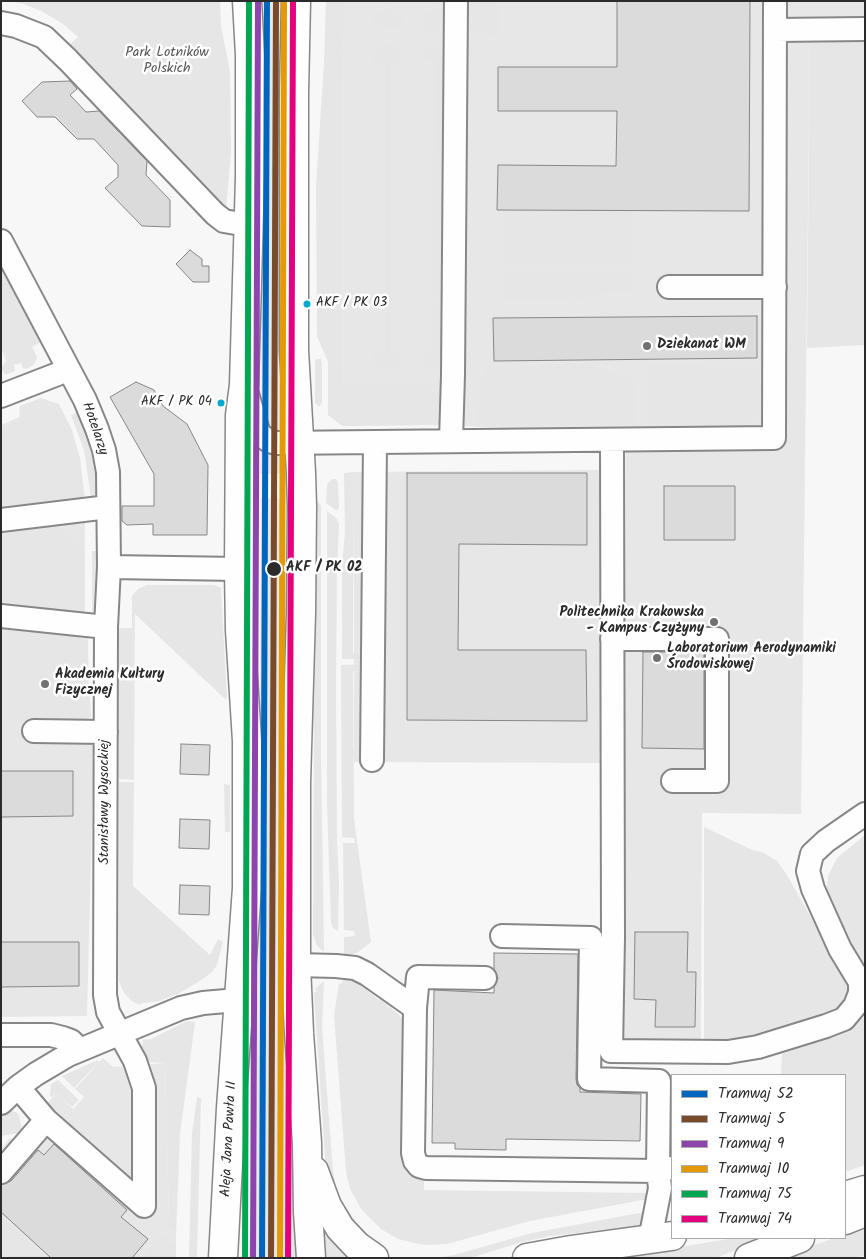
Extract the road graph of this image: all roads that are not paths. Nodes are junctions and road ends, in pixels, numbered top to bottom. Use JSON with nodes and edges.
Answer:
{"nodes":[{"id":1,"x":247,"y":1,"type":"edge"},
{"id":2,"x":296,"y":1,"type":"edge"},
{"id":3,"x":456,"y":1,"type":"edge"},
{"id":4,"x":775,"y":1,"type":"edge"},
{"id":5,"x":1,"y":23,"type":"edge"},
{"id":6,"x":865,"y":29,"type":"edge"},
{"id":7,"x":775,"y":30,"type":"junction"},
{"id":8,"x":248,"y":225,"type":"junction"},
{"id":9,"x":1,"y":241,"type":"edge"},
{"id":10,"x":669,"y":287,"type":"dead end"},
{"id":11,"x":774,"y":287,"type":"junction"},
{"id":12,"x":68,"y":370,"type":"junction"},
{"id":13,"x":244,"y":385,"type":"junction"},
{"id":14,"x":1,"y":396,"type":"edge"},
{"id":15,"x":612,"y":440,"type":"junction"},
{"id":16,"x":451,"y":441,"type":"junction"},
{"id":17,"x":375,"y":442,"type":"junction"},
{"id":18,"x":300,"y":443,"type":"junction"},
{"id":19,"x":108,"y":507,"type":"junction"},
{"id":20,"x":1,"y":520,"type":"edge"},
{"id":21,"x":109,"y":567,"type":"junction"},
{"id":22,"x":239,"y":569,"type":"junction"},
{"id":23,"x":1,"y":616,"type":"edge"},
{"id":24,"x":106,"y":627,"type":"junction"},
{"id":25,"x":612,"y":639,"type":"junction"},
{"id":26,"x":34,"y":732,"type":"dead end"},
{"id":27,"x":106,"y":732,"type":"junction"},
{"id":28,"x":372,"y":760,"type":"dead end"},
{"id":29,"x":673,"y":781,"type":"dead end"},
{"id":30,"x":865,"y":814,"type":"edge"},
{"id":31,"x":502,"y":936,"type":"dead end"},
{"id":32,"x":591,"y":938,"type":"junction"},
{"id":33,"x":613,"y":938,"type":"junction"},
{"id":34,"x":296,"y":965,"type":"junction"},
{"id":35,"x":485,"y":978,"type":"dead end"},
{"id":36,"x":238,"y":1000,"type":"junction"},
{"id":37,"x":416,"y":1008,"type":"junction"},
{"id":38,"x":121,"y":1033,"type":"junction"},
{"id":39,"x":1,"y":1035,"type":"edge"},
{"id":40,"x":80,"y":1050,"type":"junction"},
{"id":41,"x":660,"y":1052,"type":"junction"},
{"id":42,"x":659,"y":1081,"type":"junction"},
{"id":43,"x":18,"y":1087,"type":"junction"},
{"id":44,"x":1,"y":1103,"type":"edge"},
{"id":45,"x":46,"y":1120,"type":"junction"},
{"id":46,"x":307,"y":1143,"type":"junction"},
{"id":47,"x":665,"y":1169,"type":"edge"},
{"id":48,"x":1,"y":1172,"type":"edge"},
{"id":49,"x":865,"y":1190,"type":"edge"},
{"id":50,"x":228,"y":1193,"type":"junction"},
{"id":51,"x":846,"y":1196,"type":"edge"},
{"id":52,"x":865,"y":1212,"type":"edge"},
{"id":53,"x":846,"y":1220,"type":"edge"},
{"id":54,"x":661,"y":1238,"type":"edge"},
{"id":55,"x":797,"y":1239,"type":"edge"},
{"id":56,"x":214,"y":1258,"type":"edge"},
{"id":57,"x":224,"y":1258,"type":"edge"},
{"id":58,"x":311,"y":1258,"type":"edge"},
{"id":59,"x":374,"y":1258,"type":"edge"},
{"id":60,"x":527,"y":1258,"type":"edge"},
{"id":61,"x":749,"y":1258,"type":"edge"}],
"edges":[{"from":1,"to":8,"type":"main road","name":"Aleja Jana Pawła II"},
{"from":2,"to":18,"type":"main road"},
{"from":3,"to":16,"type":"street"},
{"from":4,"to":7,"type":"street"},
{"from":5,"to":8,"type":"street"},
{"from":6,"to":7,"type":"street"},
{"from":7,"to":11,"type":"street"},
{"from":8,"to":13,"type":"main road","name":"Aleja Jana Pawła II"},
{"from":9,"to":12,"type":"street","name":"Hotelarzy"},
{"from":10,"to":11,"type":"street"},
{"from":11,"to":15,"type":"street"},
{"from":12,"to":14,"type":"street"},
{"from":12,"to":19,"type":"street","name":"Hotelarzy"},
{"from":13,"to":18,"type":"street"},
{"from":13,"to":22,"type":"main road","name":"Aleja Jana Pawła II"},
{"from":15,"to":16,"type":"street"},
{"from":15,"to":25,"type":"street"},
{"from":16,"to":17,"type":"street"},
{"from":17,"to":18,"type":"street"},
{"from":17,"to":28,"type":"street"},
{"from":18,"to":34,"type":"main road"},
{"from":19,"to":20,"type":"street"},
{"from":19,"to":21,"type":"street","name":"Hotelarzy"},
{"from":21,"to":22,"type":"street"},
{"from":21,"to":24,"type":"street","name":"Stanisławy Wysockiej"},
{"from":22,"to":36,"type":"main road","name":"Aleja Jana Pawła II"},
{"from":23,"to":24,"type":"street"},
{"from":24,"to":27,"type":"street","name":"Stanisławy Wysockiej"},
{"from":25,"to":29,"type":"street"},
{"from":25,"to":33,"type":"street"},
{"from":26,"to":27,"type":"street"},
{"from":27,"to":38,"type":"street","name":"Stanisławy Wysockiej"},
{"from":30,"to":41,"type":"street"},
{"from":31,"to":32,"type":"street"},
{"from":32,"to":33,"type":"street"},
{"from":32,"to":42,"type":"street"},
{"from":33,"to":41,"type":"street"},
{"from":34,"to":37,"type":"street"},
{"from":34,"to":46,"type":"main road"},
{"from":35,"to":37,"type":"street"},
{"from":36,"to":38,"type":"street"},
{"from":36,"to":50,"type":"main road","name":"Aleja Jana Pawła II"},
{"from":37,"to":47,"type":"street"},
{"from":38,"to":40,"type":"street"},
{"from":38,"to":45,"type":"street","name":"Stanisławy Wysockiej"},
{"from":39,"to":40,"type":"street"},
{"from":40,"to":43,"type":"street"},
{"from":41,"to":42,"type":"street"},
{"from":42,"to":47,"type":"street"},
{"from":43,"to":44,"type":"street"},
{"from":43,"to":45,"type":"street"},
{"from":45,"to":48,"type":"street"},
{"from":46,"to":58,"type":"main road"},
{"from":46,"to":59,"type":"main road"},
{"from":47,"to":54,"type":"street"},
{"from":49,"to":51,"type":"main road"},
{"from":50,"to":56,"type":"main road"},
{"from":50,"to":57,"type":"main road","name":"Aleja Jana Pawła II"},
{"from":52,"to":53,"type":"main road"},
{"from":54,"to":60,"type":"main road"},
{"from":55,"to":61,"type":"main road"}]}
